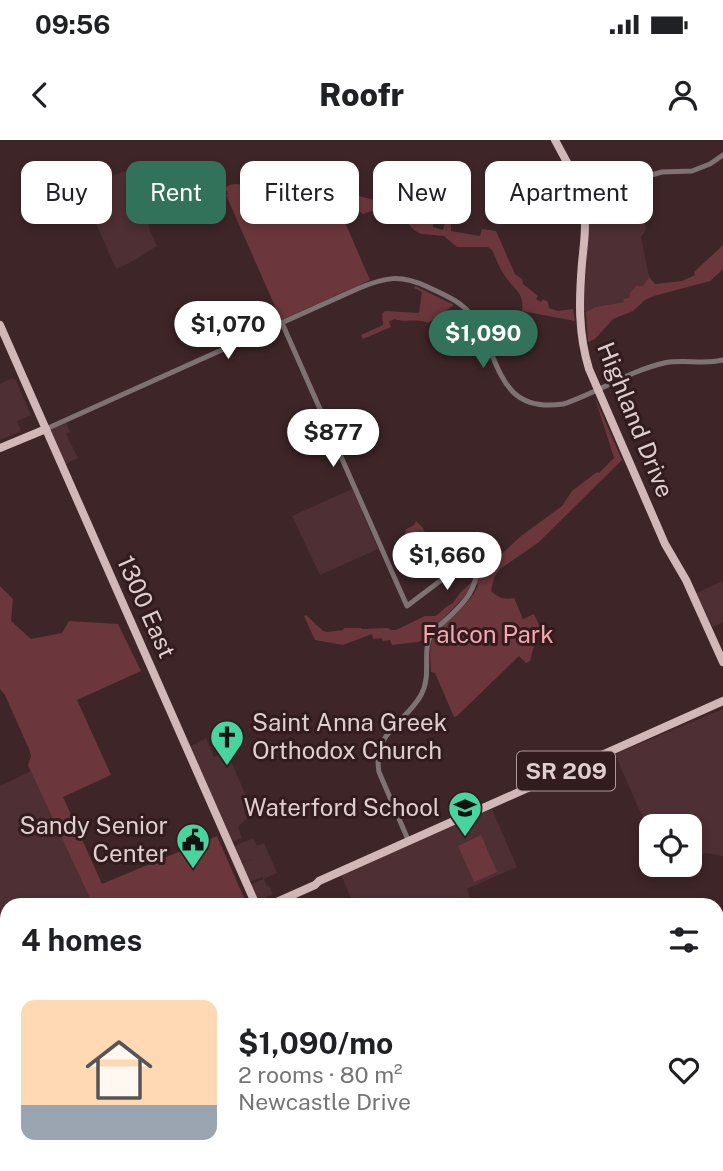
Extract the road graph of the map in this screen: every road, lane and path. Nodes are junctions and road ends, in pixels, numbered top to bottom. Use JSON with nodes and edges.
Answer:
{"nodes":[{"id":1,"x":555,"y":140,"type":"edge"},
{"id":2,"x":723,"y":155,"type":"edge"},
{"id":3,"x":566,"y":161,"type":"edge"},
{"id":4,"x":653,"y":175,"type":"edge"},
{"id":5,"x":585,"y":224,"type":"edge"},
{"id":6,"x":282,"y":323,"type":"junction"},
{"id":7,"x":0,"y":324,"type":"edge"},
{"id":8,"x":0,"y":334,"type":"edge"},
{"id":9,"x":723,"y":360,"type":"edge"},
{"id":10,"x":26,"y":388,"type":"junction"},
{"id":11,"x":598,"y":391,"type":"junction"},
{"id":12,"x":44,"y":428,"type":"junction"},
{"id":13,"x":0,"y":448,"type":"edge"},
{"id":14,"x":723,"y":662,"type":"edge"},
{"id":15,"x":723,"y":701,"type":"edge"},
{"id":16,"x":409,"y":842,"type":"junction"},
{"id":17,"x":319,"y":881,"type":"junction"},
{"id":18,"x":252,"y":898,"type":"edge"},
{"id":19,"x":272,"y":898,"type":"edge"},
{"id":20,"x":286,"y":898,"type":"edge"}],
"edges":[{"from":1,"to":3,"type":"main road","name":"Highland Drive"},
{"from":2,"to":4,"type":"street"},
{"from":5,"to":11,"type":"main road","name":"Highland Drive"},
{"from":6,"to":11,"type":"street"},
{"from":6,"to":12,"type":"street"},
{"from":6,"to":16,"type":"street"},
{"from":7,"to":10,"type":"main road","name":"1300 East"},
{"from":8,"to":10,"type":"main road","name":"1300 East"},
{"from":9,"to":11,"type":"street"},
{"from":10,"to":12,"type":"main road","name":"1300 East"},
{"from":11,"to":14,"type":"main road","name":"Highland Drive"},
{"from":12,"to":13,"type":"main road"},
{"from":12,"to":18,"type":"main road","name":"1300 East"},
{"from":15,"to":16,"type":"main road","number":"SR 209"},
{"from":16,"to":17,"type":"main road","number":"SR 209"},
{"from":17,"to":19,"type":"main road","number":"SR 209"},
{"from":17,"to":20,"type":"main road","number":"SR 209"}]}
